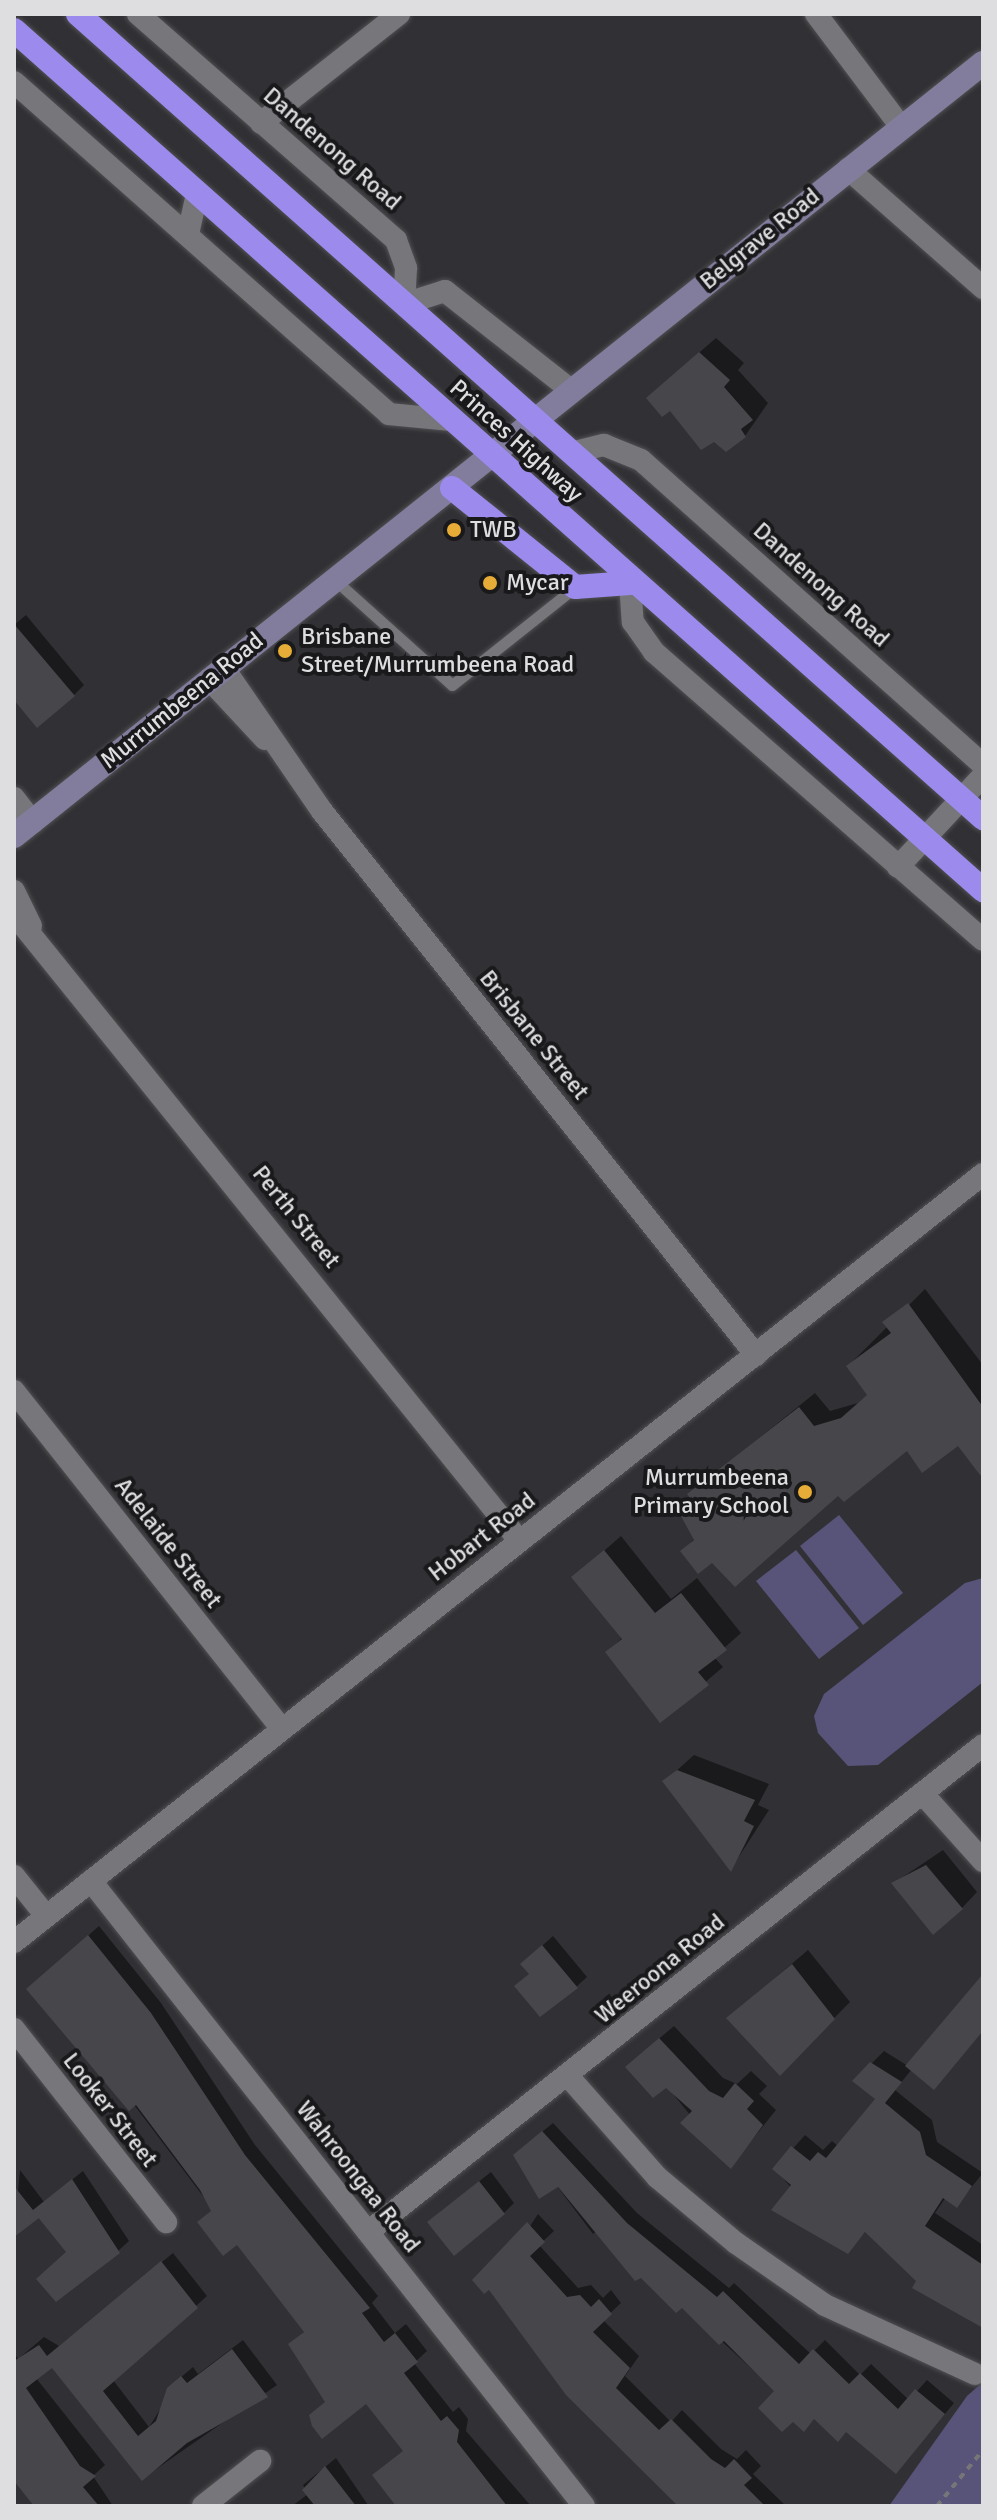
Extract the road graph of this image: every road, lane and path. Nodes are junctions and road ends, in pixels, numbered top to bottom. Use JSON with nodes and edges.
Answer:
{"nodes":[{"id":1,"x":78,"y":14,"type":"edge"},
{"id":2,"x":138,"y":14,"type":"edge"},
{"id":3,"x":399,"y":14,"type":"edge"},
{"id":4,"x":816,"y":14,"type":"edge"},
{"id":5,"x":14,"y":30,"type":"edge"},
{"id":6,"x":983,"y":63,"type":"edge"},
{"id":7,"x":14,"y":82,"type":"edge"},
{"id":8,"x":261,"y":123,"type":"junction"},
{"id":9,"x":901,"y":127,"type":"junction"},
{"id":10,"x":848,"y":169,"type":"junction"},
{"id":11,"x":197,"y":194,"type":"junction"},
{"id":12,"x":188,"y":234,"type":"junction"},
{"id":13,"x":983,"y":288,"type":"edge"},
{"id":14,"x":404,"y":304,"type":"junction"},
{"id":15,"x":572,"y":391,"type":"junction"},
{"id":16,"x":538,"y":418,"type":"junction"},
{"id":17,"x":451,"y":420,"type":"junction"},
{"id":18,"x":575,"y":452,"type":"junction"},
{"id":19,"x":492,"y":458,"type":"junction"},
{"id":20,"x":452,"y":488,"type":"junction"},
{"id":21,"x":335,"y":580,"type":"junction"},
{"id":22,"x":630,"y":583,"type":"junction"},
{"id":23,"x":575,"y":587,"type":"junction"},
{"id":24,"x":216,"y":673,"type":"junction"},
{"id":25,"x":983,"y":765,"type":"edge"},
{"id":26,"x":983,"y":776,"type":"edge"},
{"id":27,"x":14,"y":798,"type":"edge"},
{"id":28,"x":961,"y":799,"type":"junction"},
{"id":29,"x":983,"y":818,"type":"edge"},
{"id":30,"x":23,"y":829,"type":"edge"},
{"id":31,"x":925,"y":838,"type":"junction"},
{"id":32,"x":898,"y":867,"type":"junction"},
{"id":33,"x":983,"y":890,"type":"edge"},
{"id":34,"x":14,"y":891,"type":"edge"},
{"id":35,"x":23,"y":921,"type":"edge"},
{"id":36,"x":983,"y":940,"type":"edge"},
{"id":37,"x":983,"y":1174,"type":"edge"},
{"id":38,"x":756,"y":1355,"type":"junction"},
{"id":39,"x":14,"y":1391,"type":"edge"},
{"id":40,"x":519,"y":1540,"type":"junction"},
{"id":41,"x":281,"y":1728,"type":"junction"},
{"id":42,"x":983,"y":1745,"type":"edge"},
{"id":43,"x":923,"y":1794,"type":"junction"},
{"id":44,"x":983,"y":1861,"type":"edge"},
{"id":45,"x":14,"y":1876,"type":"edge"},
{"id":46,"x":91,"y":1881,"type":"junction"},
{"id":47,"x":46,"y":1916,"type":"junction"},
{"id":48,"x":14,"y":1942,"type":"edge"},
{"id":49,"x":14,"y":2029,"type":"edge"},
{"id":50,"x":568,"y":2076,"type":"junction"},
{"id":51,"x":166,"y":2222,"type":"dead end"},
{"id":52,"x":368,"y":2232,"type":"junction"},
{"id":53,"x":975,"y":2374,"type":"dead end"},
{"id":54,"x":983,"y":2450,"type":"edge"},
{"id":55,"x":260,"y":2461,"type":"dead end"},
{"id":56,"x":203,"y":2506,"type":"edge"},
{"id":57,"x":584,"y":2506,"type":"edge"},
{"id":58,"x":937,"y":2506,"type":"edge"}],
"edges":[{"from":1,"to":14,"type":"highway","name":"Princes Highway"},
{"from":2,"to":8,"type":"street","name":"Dandenong Road"},
{"from":3,"to":8,"type":"street"},
{"from":4,"to":9,"type":"street"},
{"from":5,"to":11,"type":"highway","name":"Princes Highway"},
{"from":6,"to":9,"type":"main road","name":"Belgrave Road"},
{"from":7,"to":12,"type":"street"},
{"from":8,"to":14,"type":"street","name":"Dandenong Road"},
{"from":9,"to":10,"type":"main road","name":"Belgrave Road"},
{"from":10,"to":13,"type":"street"},
{"from":10,"to":15,"type":"main road","name":"Belgrave Road"},
{"from":11,"to":12,"type":"street"},
{"from":11,"to":17,"type":"highway","name":"Princes Highway"},
{"from":12,"to":17,"type":"street"},
{"from":14,"to":15,"type":"street"},
{"from":14,"to":16,"type":"highway","name":"Princes Highway"},
{"from":15,"to":16,"type":"main road","name":"Belgrave Road"},
{"from":16,"to":18,"type":"highway","name":"Princes Highway"},
{"from":16,"to":19,"type":"main road","name":"Murrumbeena Road"},
{"from":17,"to":19,"type":"highway","name":"Princes Highway"},
{"from":18,"to":25,"type":"street","name":"Dandenong Road"},
{"from":18,"to":28,"type":"highway","name":"Princes Highway"},
{"from":19,"to":20,"type":"main road","name":"Murrumbeena Road"},
{"from":19,"to":22,"type":"highway","name":"Princes Highway"},
{"from":20,"to":21,"type":"main road","name":"Murrumbeena Road"},
{"from":20,"to":23,"type":"highway"},
{"from":21,"to":23,"type":"lane"},
{"from":21,"to":24,"type":"main road","name":"Murrumbeena Road"},
{"from":22,"to":23,"type":"highway"},
{"from":22,"to":31,"type":"highway","name":"Princes Highway"},
{"from":22,"to":32,"type":"street"},
{"from":24,"to":30,"type":"main road","name":"Murrumbeena Road"},
{"from":24,"to":38,"type":"street","name":"Brisbane Street"},
{"from":26,"to":28,"type":"street"},
{"from":27,"to":30,"type":"street"},
{"from":28,"to":29,"type":"highway","name":"Princes Highway"},
{"from":28,"to":31,"type":"street"},
{"from":31,"to":32,"type":"street"},
{"from":31,"to":33,"type":"highway","name":"Princes Highway"},
{"from":32,"to":36,"type":"street"},
{"from":34,"to":35,"type":"street","name":"Perth Street"},
{"from":35,"to":40,"type":"street","name":"Perth Street"},
{"from":37,"to":38,"type":"street","name":"Hobart Road"},
{"from":38,"to":40,"type":"street","name":"Hobart Road"},
{"from":39,"to":41,"type":"street","name":"Adelaide Street"},
{"from":40,"to":41,"type":"street","name":"Hobart Road"},
{"from":41,"to":46,"type":"street","name":"Hobart Road"},
{"from":42,"to":43,"type":"street","name":"Weeroona Road"},
{"from":43,"to":44,"type":"street"},
{"from":43,"to":50,"type":"street","name":"Weeroona Road"},
{"from":45,"to":47,"type":"street"},
{"from":46,"to":47,"type":"street","name":"Hobart Road"},
{"from":46,"to":52,"type":"street","name":"Wahroongaa Road"},
{"from":47,"to":48,"type":"street","name":"Hobart Road"},
{"from":49,"to":51,"type":"street","name":"Looker Street"},
{"from":50,"to":52,"type":"street","name":"Weeroona Road"},
{"from":50,"to":53,"type":"street"},
{"from":52,"to":57,"type":"street","name":"Wahroongaa Road"},
{"from":54,"to":58,"type":"path"},
{"from":55,"to":56,"type":"street"}]}
